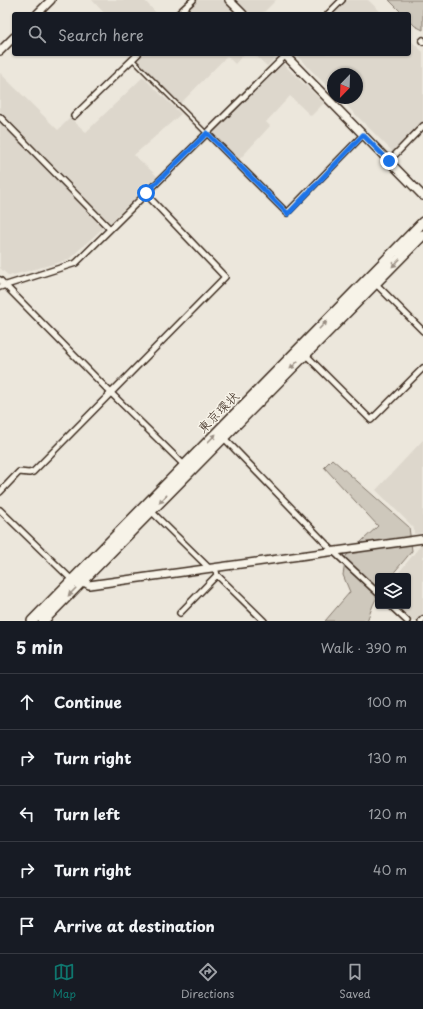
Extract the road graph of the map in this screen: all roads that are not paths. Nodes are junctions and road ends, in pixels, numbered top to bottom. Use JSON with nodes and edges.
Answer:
{"nodes":[{"id":1,"x":51,"y":0,"type":"edge"},
{"id":2,"x":193,"y":0,"type":"edge"},
{"id":3,"x":229,"y":0,"type":"edge"},
{"id":4,"x":342,"y":0,"type":"edge"},
{"id":5,"x":39,"y":12,"type":"edge"},
{"id":6,"x":180,"y":12,"type":"edge"},
{"id":7,"x":241,"y":12,"type":"edge"},
{"id":8,"x":330,"y":12,"type":"edge"},
{"id":9,"x":12,"y":39,"type":"edge"},
{"id":10,"x":0,"y":51,"type":"edge"},
{"id":11,"x":136,"y":56,"type":"edge"},
{"id":12,"x":283,"y":56,"type":"edge"},
{"id":13,"x":287,"y":56,"type":"edge"},
{"id":14,"x":132,"y":59,"type":"junction"},
{"id":15,"x":74,"y":116,"type":"dead end"},
{"id":16,"x":0,"y":117,"type":"edge"},
{"id":17,"x":423,"y":126,"type":"edge"},
{"id":18,"x":207,"y":133,"type":"junction"},
{"id":19,"x":363,"y":135,"type":"junction"},
{"id":20,"x":389,"y":161,"type":"junction"},
{"id":21,"x":146,"y":193,"type":"junction"},
{"id":22,"x":423,"y":196,"type":"edge"},
{"id":23,"x":423,"y":222,"type":"edge"},
{"id":24,"x":110,"y":229,"type":"junction"},
{"id":25,"x":423,"y":235,"type":"edge"},
{"id":26,"x":0,"y":280,"type":"edge"},
{"id":27,"x":375,"y":283,"type":"junction"},
{"id":28,"x":6,"y":286,"type":"junction"},
{"id":29,"x":0,"y":287,"type":"edge"},
{"id":30,"x":423,"y":331,"type":"edge"},
{"id":31,"x":305,"y":354,"type":"junction"},
{"id":32,"x":423,"y":368,"type":"edge"},
{"id":33,"x":111,"y":393,"type":"junction"},
{"id":34,"x":223,"y":438,"type":"junction"},
{"id":35,"x":187,"y":468,"type":"junction"},
{"id":36,"x":0,"y":492,"type":"edge"},
{"id":37,"x":0,"y":510,"type":"edge"},
{"id":38,"x":151,"y":511,"type":"junction"},
{"id":39,"x":423,"y":539,"type":"edge"},
{"id":40,"x":333,"y":551,"type":"junction"},
{"id":41,"x":212,"y":567,"type":"junction"},
{"id":42,"x":218,"y":575,"type":"junction"},
{"id":43,"x":72,"y":580,"type":"junction"},
{"id":44,"x":82,"y":581,"type":"junction"},
{"id":45,"x":375,"y":591,"type":"edge"},
{"id":46,"x":394,"y":609,"type":"edge"},
{"id":47,"x":180,"y":613,"type":"dead end"},
{"id":48,"x":32,"y":621,"type":"edge"},
{"id":49,"x":43,"y":621,"type":"edge"},
{"id":50,"x":264,"y":621,"type":"edge"},
{"id":51,"x":407,"y":621,"type":"edge"}],
"edges":[{"from":1,"to":5,"type":"street"},
{"from":2,"to":6,"type":"street"},
{"from":3,"to":7,"type":"street"},
{"from":4,"to":8,"type":"street"},
{"from":9,"to":10,"type":"street"},
{"from":11,"to":14,"type":"street"},
{"from":12,"to":18,"type":"street"},
{"from":13,"to":19,"type":"street"},
{"from":14,"to":15,"type":"street"},
{"from":14,"to":18,"type":"lane"},
{"from":16,"to":24,"type":"street"},
{"from":17,"to":20,"type":"street"},
{"from":18,"to":19,"type":"street"},
{"from":18,"to":21,"type":"street"},
{"from":19,"to":20,"type":"street"},
{"from":20,"to":22,"type":"street"},
{"from":21,"to":24,"type":"street"},
{"from":21,"to":33,"type":"street"},
{"from":35,"to":23,"type":"highway","name":"東京環状","one_way":true},
{"from":24,"to":28,"type":"street"},
{"from":25,"to":27,"type":"highway","name":"東京環状","one_way":true},
{"from":26,"to":28,"type":"street"},
{"from":27,"to":30,"type":"street"},
{"from":27,"to":31,"type":"highway","name":"東京環状"},
{"from":28,"to":29,"type":"street"},
{"from":28,"to":33,"type":"street"},
{"from":31,"to":32,"type":"street"},
{"from":31,"to":34,"type":"highway","name":"東京環状","one_way":true},
{"from":33,"to":35,"type":"street"},
{"from":33,"to":36,"type":"street"},
{"from":34,"to":35,"type":"highway","name":"東京環状"},
{"from":34,"to":40,"type":"street"},
{"from":35,"to":38,"type":"highway","name":"東京環状","one_way":true},
{"from":35,"to":43,"type":"highway","name":"東京環状"},
{"from":37,"to":43,"type":"street"},
{"from":38,"to":41,"type":"street"},
{"from":38,"to":44,"type":"highway","name":"東京環状"},
{"from":39,"to":40,"type":"street"},
{"from":40,"to":41,"type":"street"},
{"from":40,"to":45,"type":"street"},
{"from":41,"to":42,"type":"street"},
{"from":41,"to":44,"type":"street"},
{"from":42,"to":47,"type":"street"},
{"from":42,"to":50,"type":"street"},
{"from":43,"to":48,"type":"highway","name":"東京環状"},
{"from":44,"to":49,"type":"highway","name":"東京環状","one_way":true},
{"from":46,"to":51,"type":"street"}]}
